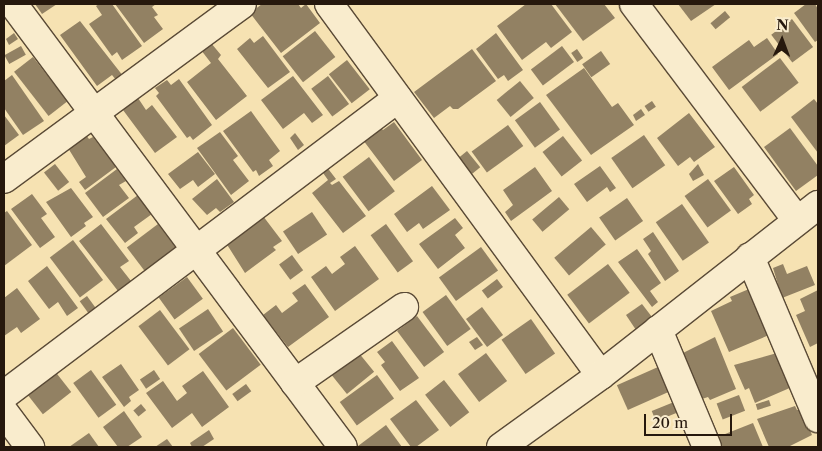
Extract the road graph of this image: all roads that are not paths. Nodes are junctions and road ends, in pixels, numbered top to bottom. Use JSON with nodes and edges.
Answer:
{"nodes":[{"id":1,"x":12,"y":4,"type":"edge"},
{"id":2,"x":242,"y":4,"type":"edge"},
{"id":3,"x":329,"y":4,"type":"edge"},
{"id":4,"x":634,"y":4,"type":"edge"},
{"id":5,"x":398,"y":98,"type":"junction"},
{"id":6,"x":94,"y":113,"type":"junction"},
{"id":7,"x":4,"y":179,"type":"edge"},
{"id":8,"x":807,"y":212,"type":"edge"},
{"id":9,"x":196,"y":250,"type":"junction"},
{"id":10,"x":750,"y":257,"type":"junction"},
{"id":11,"x":404,"y":307,"type":"dead end"},
{"id":12,"x":658,"y":330,"type":"junction"},
{"id":13,"x":809,"y":372,"type":"edge"},
{"id":14,"x":601,"y":375,"type":"junction"},
{"id":15,"x":295,"y":383,"type":"junction"},
{"id":16,"x":4,"y":395,"type":"edge"},
{"id":17,"x":4,"y":412,"type":"edge"},
{"id":18,"x":818,"y":418,"type":"edge"},
{"id":19,"x":30,"y":447,"type":"edge"},
{"id":20,"x":343,"y":447,"type":"edge"},
{"id":21,"x":501,"y":447,"type":"edge"},
{"id":22,"x":707,"y":447,"type":"edge"}],
"edges":[{"from":1,"to":6,"type":"street"},
{"from":2,"to":6,"type":"street"},
{"from":3,"to":5,"type":"street"},
{"from":4,"to":8,"type":"street"},
{"from":5,"to":9,"type":"street"},
{"from":5,"to":14,"type":"street"},
{"from":6,"to":7,"type":"street"},
{"from":6,"to":9,"type":"street"},
{"from":8,"to":10,"type":"street"},
{"from":9,"to":15,"type":"street"},
{"from":9,"to":16,"type":"street"},
{"from":10,"to":12,"type":"street"},
{"from":10,"to":13,"type":"street"},
{"from":11,"to":15,"type":"street"},
{"from":12,"to":14,"type":"street"},
{"from":12,"to":22,"type":"street"},
{"from":13,"to":18,"type":"street"},
{"from":14,"to":21,"type":"street"},
{"from":15,"to":20,"type":"street"},
{"from":17,"to":19,"type":"street"}]}
